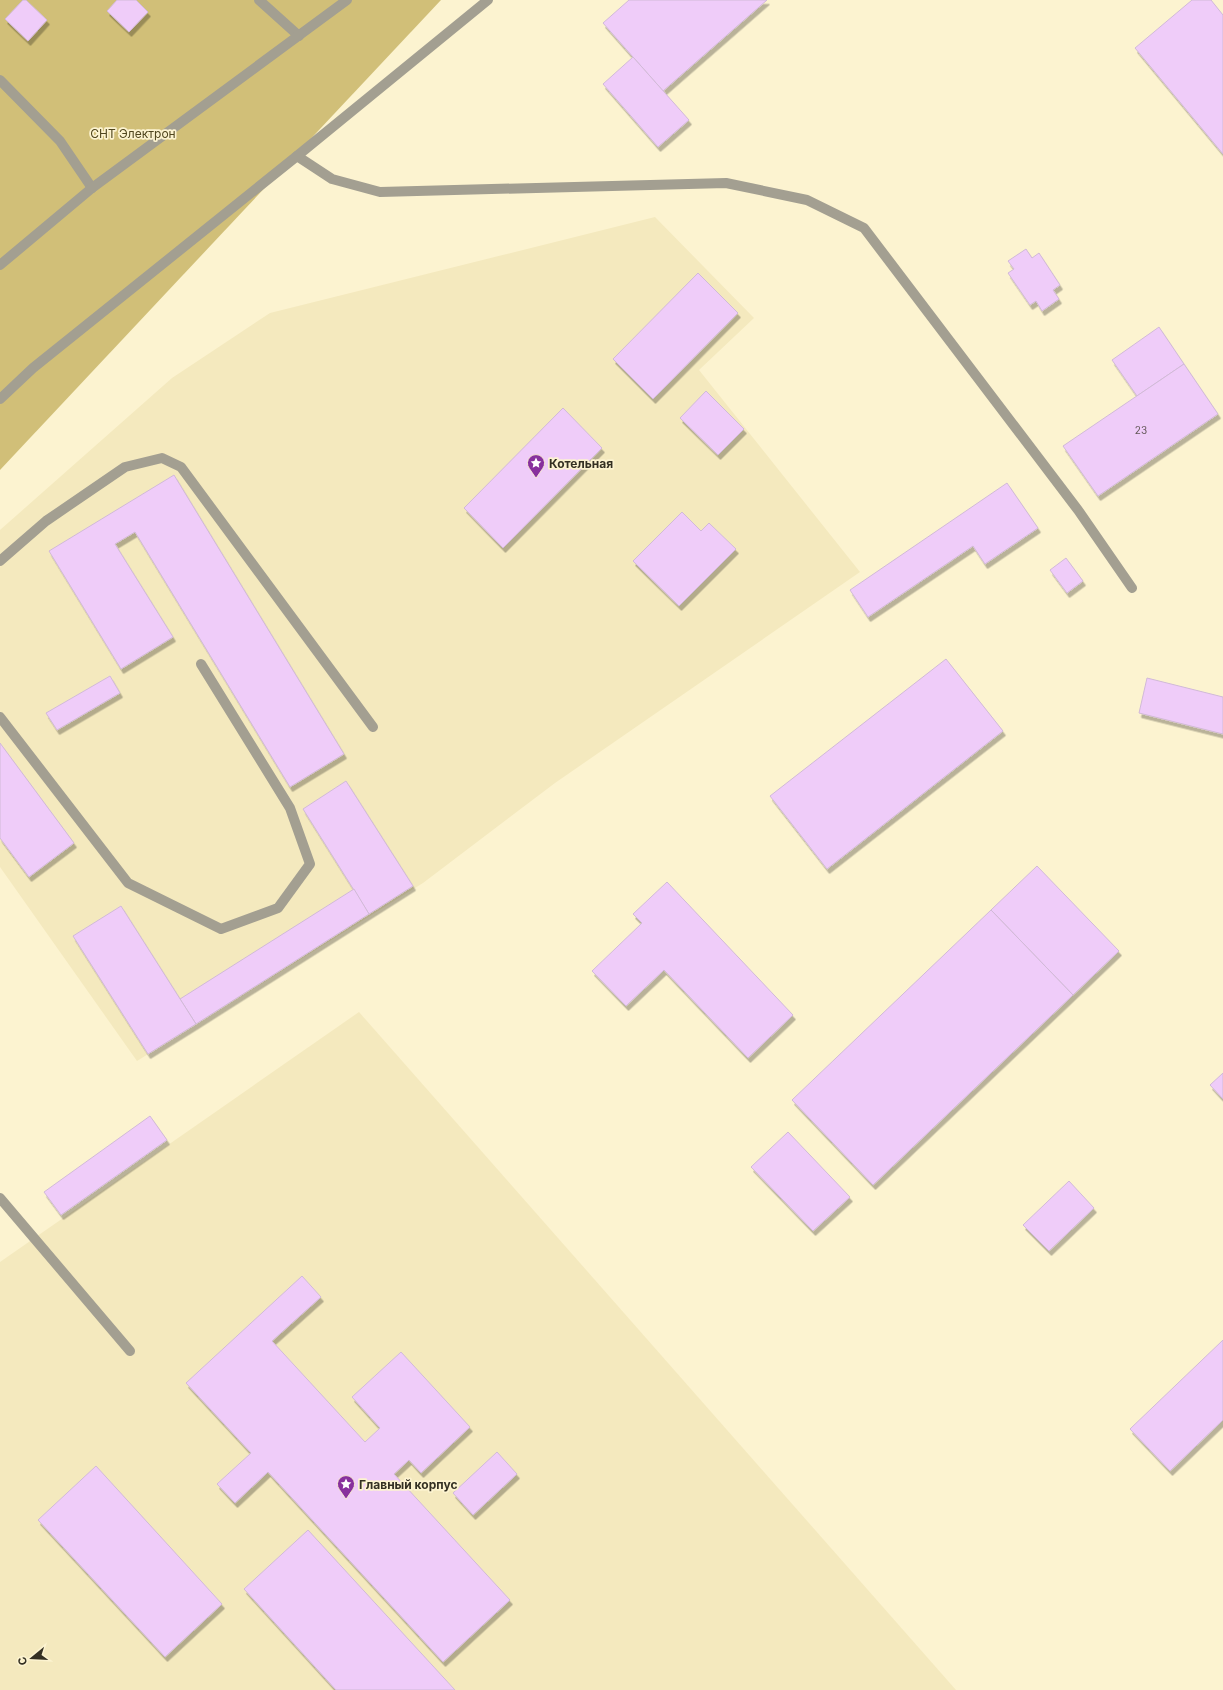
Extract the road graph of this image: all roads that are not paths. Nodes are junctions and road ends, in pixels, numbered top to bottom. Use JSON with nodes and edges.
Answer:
{"nodes":[{"id":1,"x":259,"y":0,"type":"edge"},
{"id":2,"x":347,"y":0,"type":"edge"},
{"id":3,"x":488,"y":0,"type":"edge"},
{"id":4,"x":299,"y":36,"type":"junction"},
{"id":5,"x":0,"y":80,"type":"edge"},
{"id":6,"x":297,"y":156,"type":"junction"},
{"id":7,"x":92,"y":188,"type":"junction"},
{"id":8,"x":0,"y":265,"type":"edge"},
{"id":9,"x":0,"y":399,"type":"edge"},
{"id":10,"x":0,"y":560,"type":"edge"},
{"id":11,"x":1132,"y":588,"type":"dead end"},
{"id":12,"x":201,"y":664,"type":"dead end"},
{"id":13,"x":0,"y":717,"type":"edge"},
{"id":14,"x":373,"y":727,"type":"dead end"},
{"id":15,"x":0,"y":1198,"type":"edge"},
{"id":16,"x":130,"y":1351,"type":"dead end"}],
"edges":[{"from":1,"to":4,"type":"street"},
{"from":2,"to":4,"type":"street"},
{"from":3,"to":6,"type":"street"},
{"from":4,"to":7,"type":"street"},
{"from":5,"to":7,"type":"street"},
{"from":6,"to":9,"type":"street"},
{"from":6,"to":11,"type":"street"},
{"from":7,"to":8,"type":"street"},
{"from":10,"to":14,"type":"street"},
{"from":12,"to":13,"type":"street"},
{"from":15,"to":16,"type":"street"}]}
